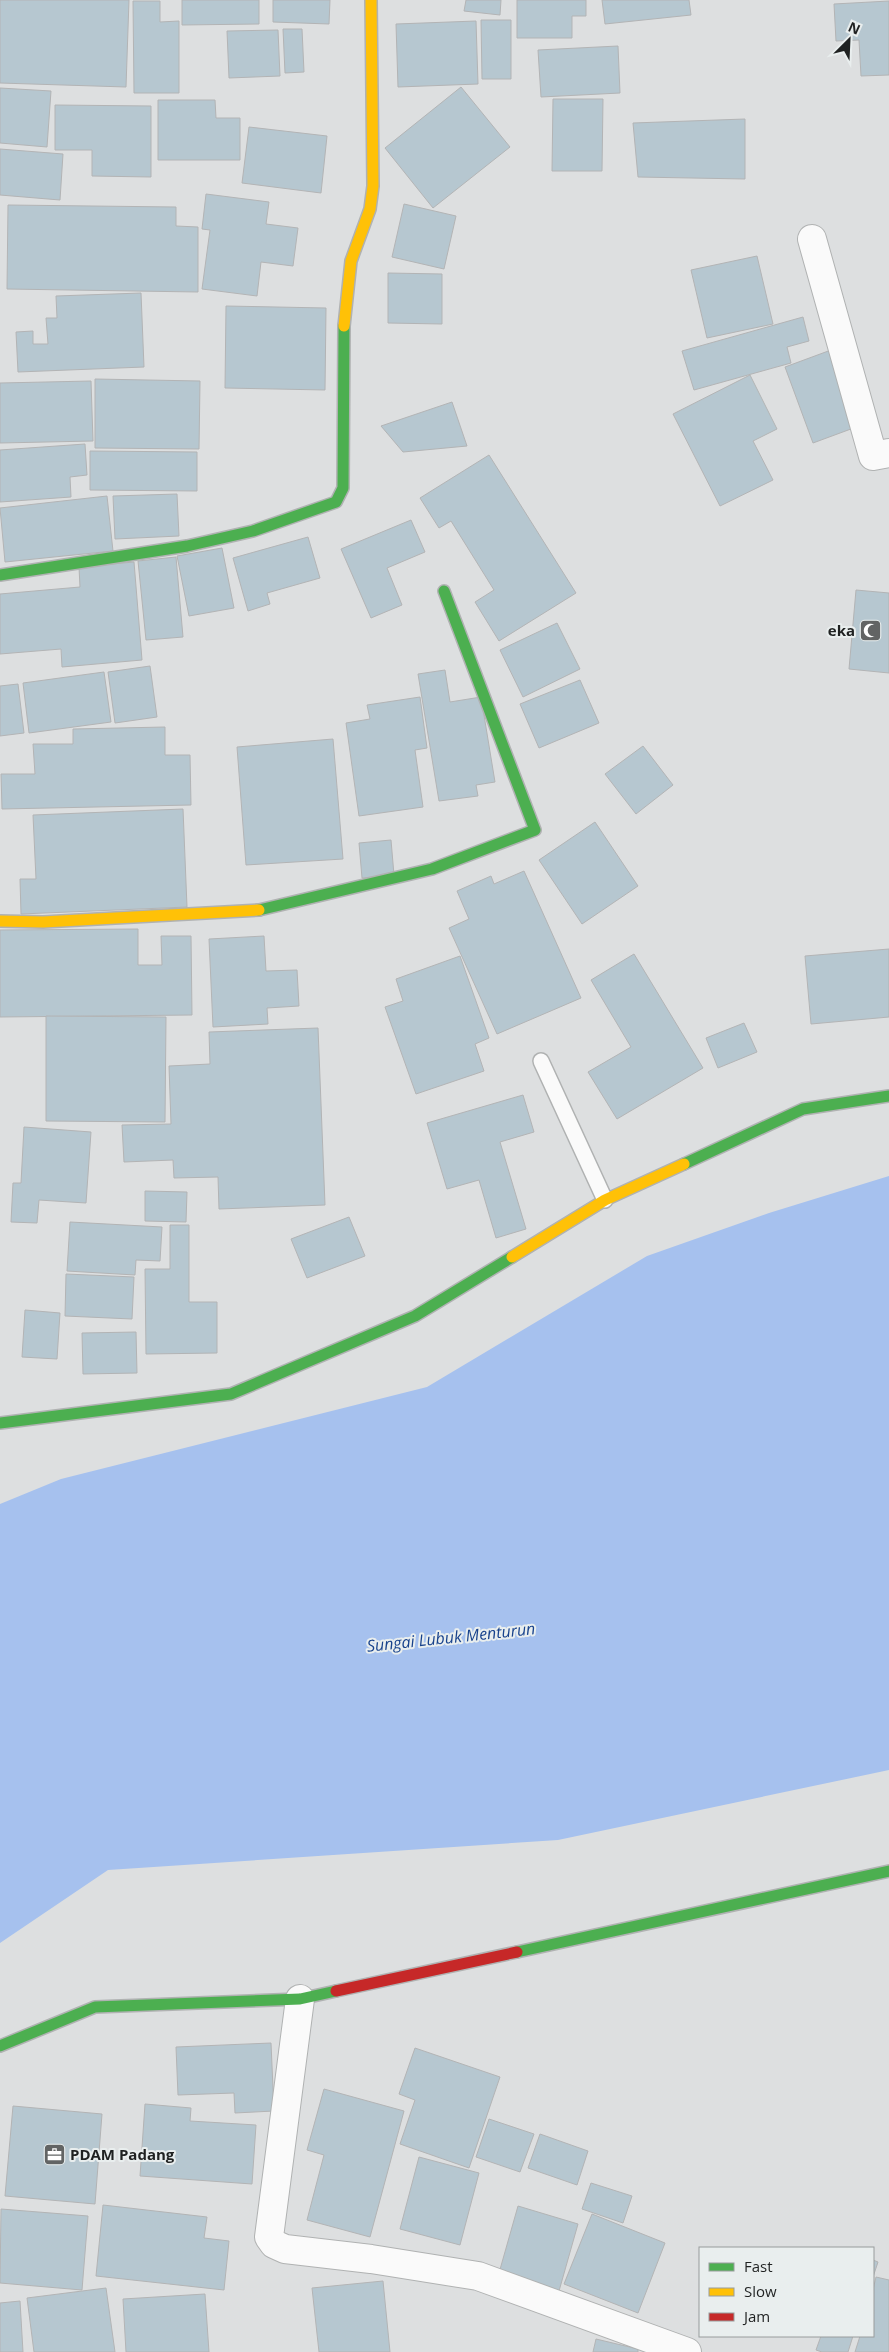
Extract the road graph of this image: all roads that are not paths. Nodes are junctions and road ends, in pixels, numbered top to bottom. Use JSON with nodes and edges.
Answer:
{"nodes":[{"id":1,"x":371,"y":0,"type":"edge"},
{"id":2,"x":812,"y":238,"type":"dead end"},
{"id":3,"x":889,"y":452,"type":"edge"},
{"id":4,"x":0,"y":575,"type":"edge"},
{"id":5,"x":444,"y":591,"type":"dead end"},
{"id":6,"x":0,"y":921,"type":"edge"},
{"id":7,"x":541,"y":1061,"type":"dead end"},
{"id":8,"x":889,"y":1096,"type":"edge"},
{"id":9,"x":605,"y":1200,"type":"junction"},
{"id":10,"x":0,"y":1423,"type":"edge"},
{"id":11,"x":889,"y":1871,"type":"edge"},
{"id":12,"x":300,"y":1998,"type":"junction"},
{"id":13,"x":0,"y":2046,"type":"edge"},
{"id":14,"x":657,"y":2346,"type":"edge"},
{"id":15,"x":687,"y":2352,"type":"edge"}],
"edges":[{"from":1,"to":4,"type":"street"},
{"from":2,"to":3,"type":"street"},
{"from":5,"to":6,"type":"street"},
{"from":7,"to":9,"type":"lane"},
{"from":8,"to":9,"type":"street"},
{"from":9,"to":10,"type":"street"},
{"from":11,"to":12,"type":"street"},
{"from":12,"to":13,"type":"street"},
{"from":12,"to":14,"type":"street"},
{"from":14,"to":15,"type":"street"}]}
